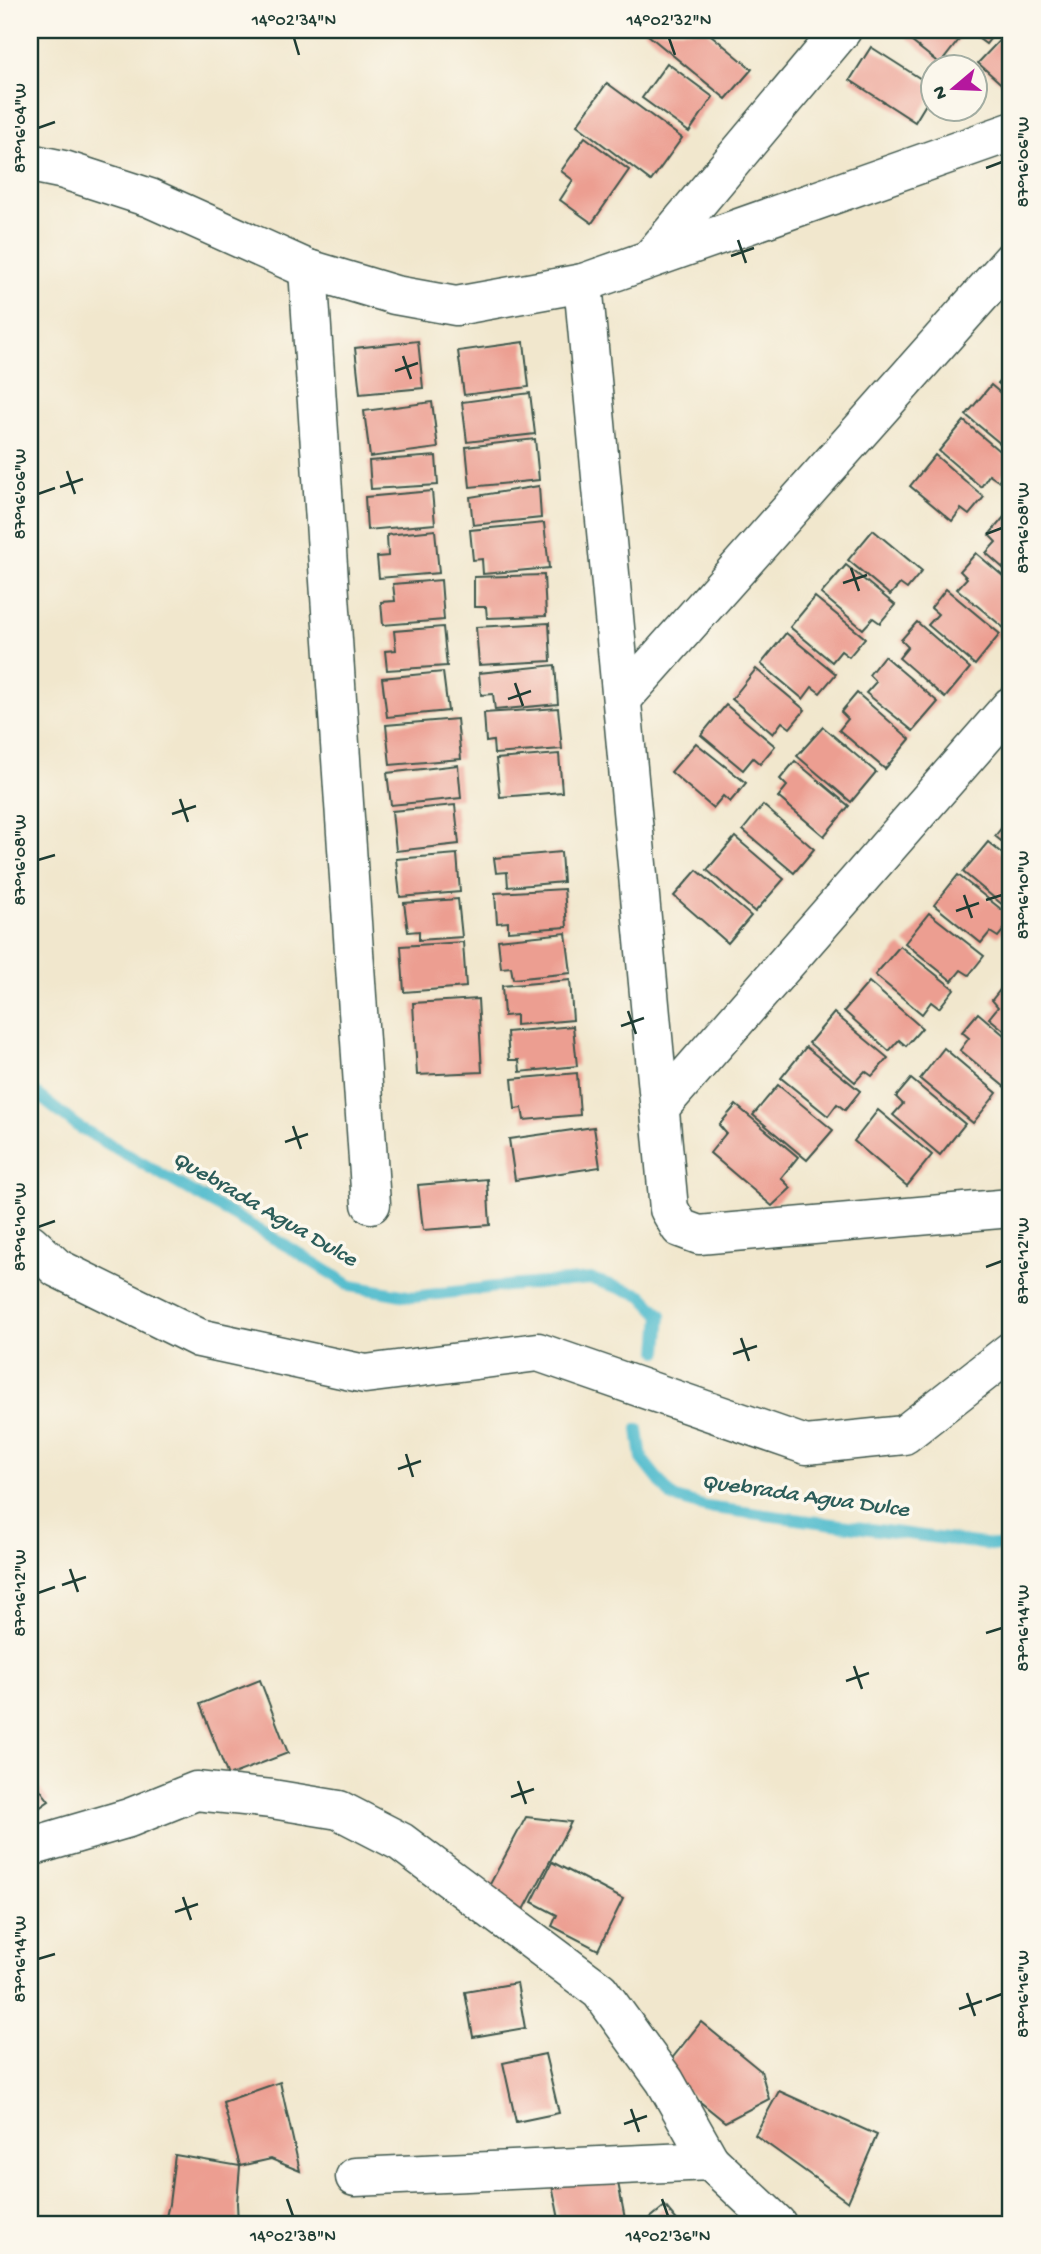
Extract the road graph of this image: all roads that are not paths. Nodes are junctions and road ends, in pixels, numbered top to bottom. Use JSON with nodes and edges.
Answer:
{"nodes":[{"id":1,"x":842,"y":30,"type":"edge"},
{"id":2,"x":1011,"y":132,"type":"edge"},
{"id":3,"x":30,"y":163,"type":"edge"},
{"id":4,"x":649,"y":260,"type":"junction"},
{"id":5,"x":1011,"y":261,"type":"edge"},
{"id":6,"x":309,"y":269,"type":"junction"},
{"id":7,"x":583,"y":283,"type":"junction"},
{"id":8,"x":622,"y":698,"type":"junction"},
{"id":9,"x":1011,"y":706,"type":"edge"},
{"id":10,"x":661,"y":1106,"type":"junction"},
{"id":11,"x":370,"y":1204,"type":"dead end"},
{"id":12,"x":1009,"y":1206,"type":"edge"},
{"id":13,"x":30,"y":1243,"type":"edge"},
{"id":14,"x":1011,"y":1351,"type":"edge"},
{"id":15,"x":30,"y":1847,"type":"edge"},
{"id":16,"x":709,"y":2161,"type":"junction"},
{"id":17,"x":355,"y":2177,"type":"dead end"},
{"id":18,"x":777,"y":2224,"type":"edge"}],
"edges":[{"from":1,"to":4,"type":"street"},
{"from":2,"to":4,"type":"street"},
{"from":3,"to":6,"type":"street"},
{"from":4,"to":7,"type":"street"},
{"from":5,"to":8,"type":"street"},
{"from":6,"to":7,"type":"street"},
{"from":6,"to":11,"type":"street"},
{"from":7,"to":8,"type":"street"},
{"from":8,"to":10,"type":"street"},
{"from":9,"to":10,"type":"street"},
{"from":10,"to":12,"type":"street"},
{"from":13,"to":14,"type":"street"},
{"from":15,"to":16,"type":"street"},
{"from":16,"to":17,"type":"street"},
{"from":16,"to":18,"type":"street"}]}
